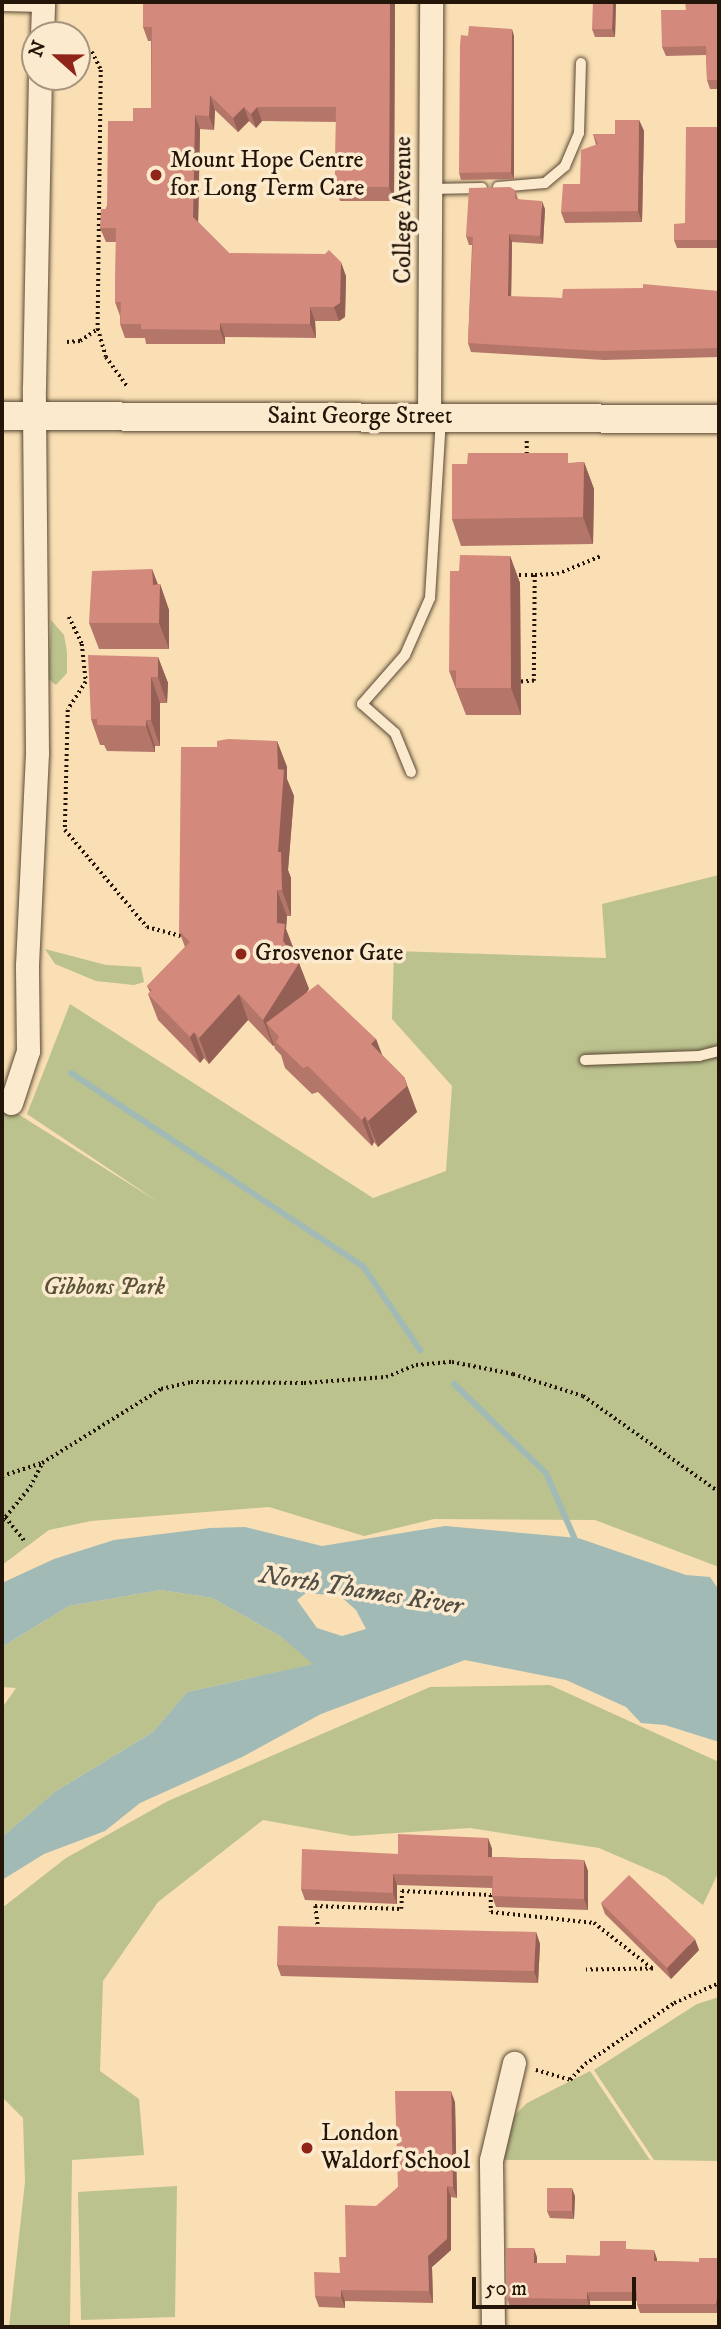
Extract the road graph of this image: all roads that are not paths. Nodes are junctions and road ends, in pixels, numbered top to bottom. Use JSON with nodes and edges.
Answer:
{"nodes":[{"id":1,"x":430,"y":2,"type":"edge"},
{"id":2,"x":43,"y":4,"type":"edge"},
{"id":3,"x":2,"y":6,"type":"edge"},
{"id":4,"x":581,"y":63,"type":"dead end"},
{"id":5,"x":40,"y":91,"type":"edge"},
{"id":6,"x":430,"y":188,"type":"junction"},
{"id":7,"x":2,"y":416,"type":"edge"},
{"id":8,"x":34,"y":416,"type":"junction"},
{"id":9,"x":435,"y":418,"type":"junction"},
{"id":10,"x":719,"y":419,"type":"edge"},
{"id":11,"x":411,"y":772,"type":"dead end"},
{"id":12,"x":719,"y":1051,"type":"edge"},
{"id":13,"x":585,"y":1060,"type":"dead end"},
{"id":14,"x":11,"y":1103,"type":"dead end"},
{"id":15,"x":514,"y":2063,"type":"road end"},
{"id":16,"x":493,"y":2327,"type":"edge"}],
"edges":[{"from":1,"to":6,"type":"street","name":"College Avenue"},
{"from":2,"to":3,"type":"lane"},
{"from":4,"to":6,"type":"lane"},
{"from":5,"to":8,"type":"street"},
{"from":6,"to":9,"type":"street","name":"College Avenue"},
{"from":7,"to":8,"type":"street","name":"Saint George Street"},
{"from":8,"to":9,"type":"street","name":"Saint George Street"},
{"from":8,"to":14,"type":"street"},
{"from":9,"to":10,"type":"street","name":"Saint George Street"},
{"from":9,"to":11,"type":"lane"},
{"from":12,"to":13,"type":"lane"},
{"from":15,"to":16,"type":"street"}]}
